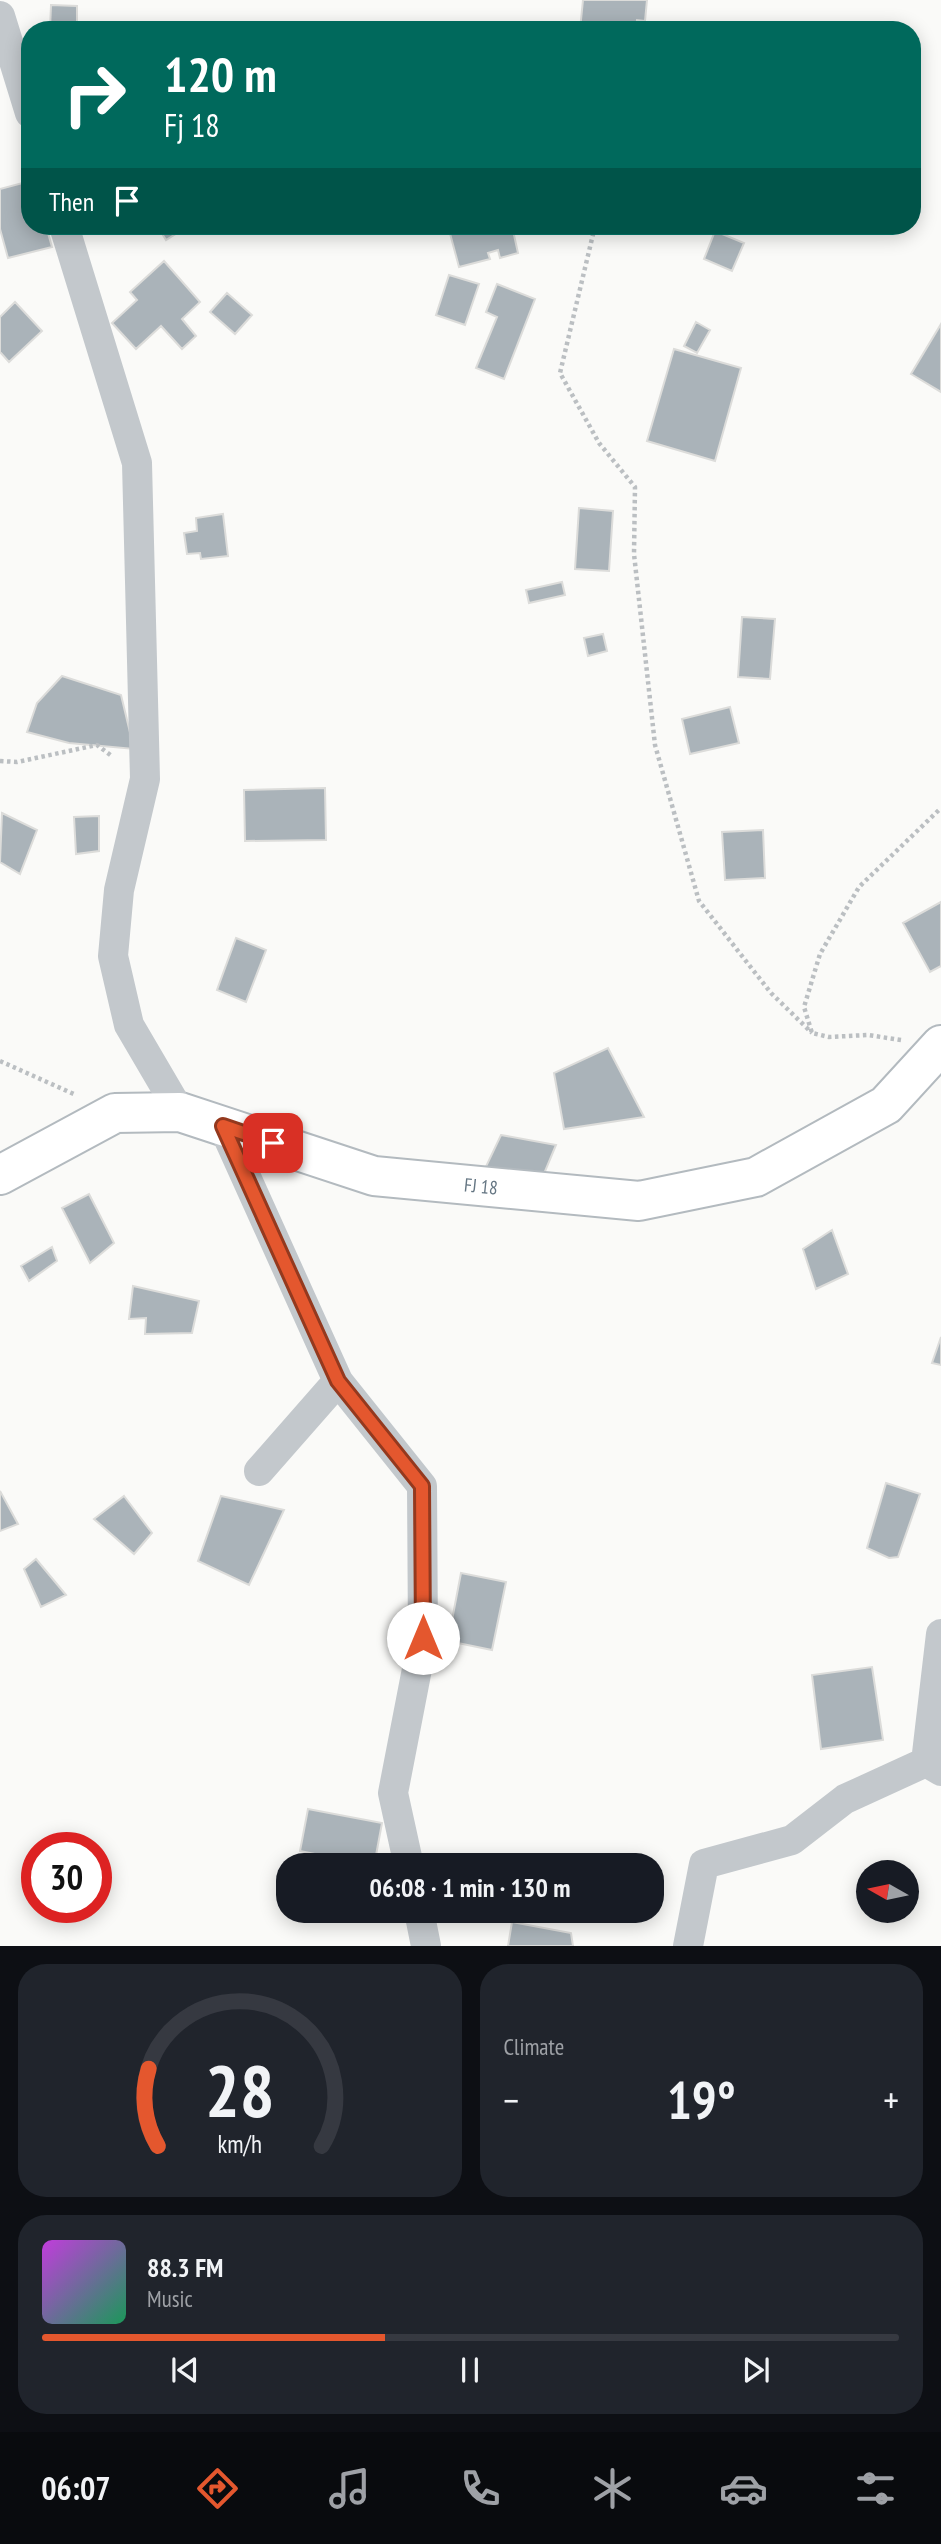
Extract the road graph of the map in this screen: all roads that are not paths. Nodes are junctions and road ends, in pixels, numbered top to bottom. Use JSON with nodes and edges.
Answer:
{"nodes":[{"id":1,"x":0,"y":16,"type":"edge"},
{"id":2,"x":21,"y":84,"type":"edge"},
{"id":3,"x":67,"y":235,"type":"edge"},
{"id":4,"x":941,"y":1046,"type":"edge"},
{"id":5,"x":180,"y":1112,"type":"junction"},
{"id":6,"x":223,"y":1126,"type":"junction"},
{"id":7,"x":0,"y":1175,"type":"edge"},
{"id":8,"x":338,"y":1381,"type":"junction"},
{"id":9,"x":259,"y":1471,"type":"dead end"},
{"id":10,"x":941,"y":1634,"type":"edge"},
{"id":11,"x":933,"y":1766,"type":"edge"},
{"id":12,"x":406,"y":1853,"type":"edge"},
{"id":13,"x":421,"y":1923,"type":"edge"},
{"id":14,"x":426,"y":1945,"type":"edge"},
{"id":15,"x":688,"y":1945,"type":"edge"}],
"edges":[{"from":1,"to":2,"type":"street"},
{"from":3,"to":5,"type":"street"},
{"from":4,"to":6,"type":"street","name":"FJ 18"},
{"from":5,"to":6,"type":"street","name":"FJ 18"},
{"from":5,"to":7,"type":"street","name":"FJ 18"},
{"from":6,"to":8,"type":"street"},
{"from":8,"to":9,"type":"street"},
{"from":8,"to":12,"type":"street"},
{"from":10,"to":11,"type":"street"},
{"from":11,"to":15,"type":"street"},
{"from":13,"to":14,"type":"street"}]}
